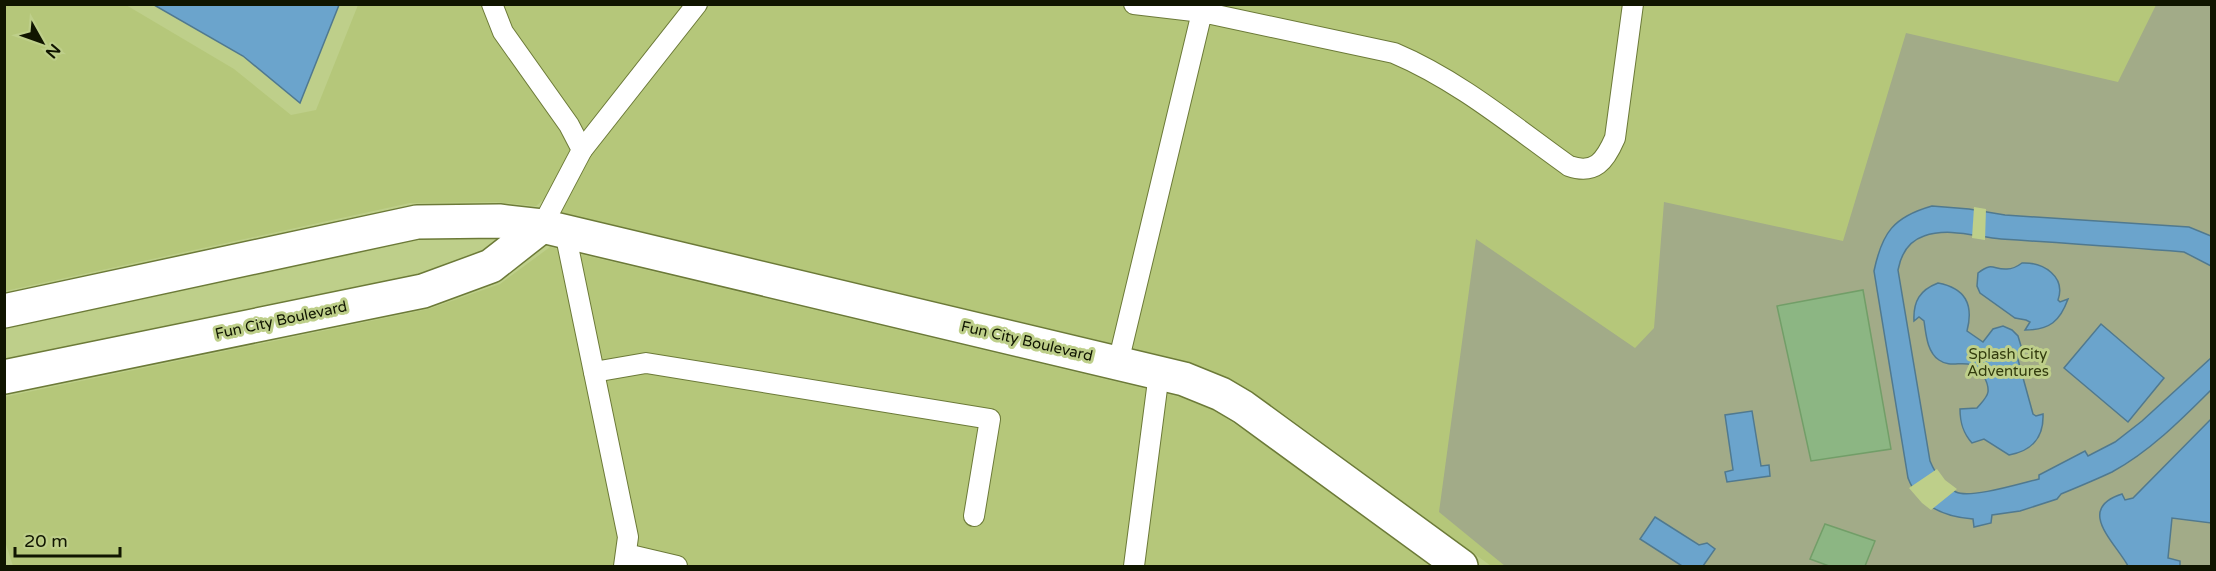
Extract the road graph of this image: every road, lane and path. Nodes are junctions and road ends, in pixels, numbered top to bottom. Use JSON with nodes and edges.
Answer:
{"nodes":[{"id":1,"x":492,"y":4,"type":"edge"},
{"id":2,"x":697,"y":4,"type":"edge"},
{"id":3,"x":1134,"y":4,"type":"edge"},
{"id":4,"x":1633,"y":4,"type":"edge"},
{"id":5,"x":1202,"y":12,"type":"junction"},
{"id":6,"x":582,"y":150,"type":"junction"},
{"id":7,"x":554,"y":229,"type":"junction"},
{"id":8,"x":4,"y":311,"type":"edge"},
{"id":9,"x":1118,"y":363,"type":"junction"},
{"id":10,"x":594,"y":372,"type":"junction"},
{"id":11,"x":1159,"y":373,"type":"junction"},
{"id":12,"x":4,"y":377,"type":"edge"},
{"id":13,"x":974,"y":516,"type":"dead end"},
{"id":14,"x":625,"y":560,"type":"edge"},
{"id":15,"x":677,"y":567,"type":"edge"},
{"id":16,"x":1134,"y":567,"type":"edge"},
{"id":17,"x":1461,"y":567,"type":"edge"}],
"edges":[{"from":1,"to":6,"type":"lane"},
{"from":2,"to":6,"type":"lane"},
{"from":3,"to":5,"type":"lane"},
{"from":4,"to":5,"type":"lane"},
{"from":5,"to":9,"type":"lane"},
{"from":6,"to":7,"type":"lane"},
{"from":7,"to":8,"type":"street","name":"Fun City Boulevard"},
{"from":7,"to":9,"type":"street","name":"Fun City Boulevard"},
{"from":7,"to":10,"type":"lane"},
{"from":7,"to":12,"type":"street","name":"Fun City Boulevard"},
{"from":9,"to":11,"type":"street","name":"Fun City Boulevard"},
{"from":10,"to":13,"type":"lane"},
{"from":10,"to":14,"type":"lane"},
{"from":11,"to":16,"type":"lane"},
{"from":11,"to":17,"type":"street","name":"Fun City Boulevard"},
{"from":14,"to":15,"type":"lane"}]}
